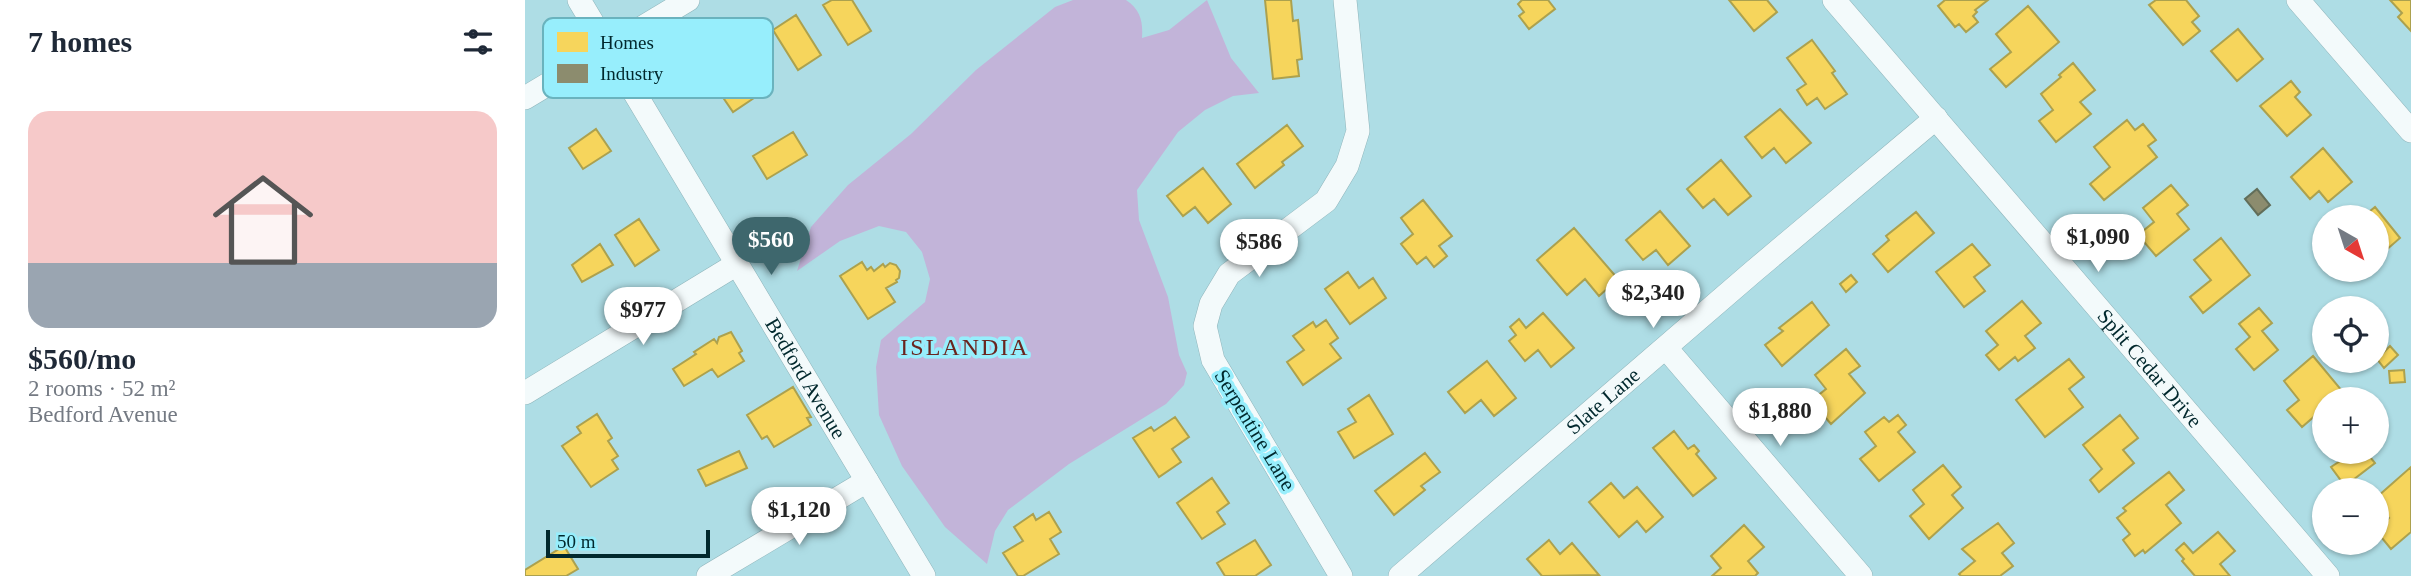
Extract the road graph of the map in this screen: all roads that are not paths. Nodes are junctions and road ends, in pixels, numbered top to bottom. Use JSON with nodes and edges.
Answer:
{"nodes":[{"id":1,"x":579,"y":0,"type":"edge"},
{"id":2,"x":688,"y":0,"type":"edge"},
{"id":3,"x":1345,"y":0,"type":"edge"},
{"id":4,"x":1834,"y":0,"type":"edge"},
{"id":5,"x":2298,"y":0,"type":"edge"},
{"id":6,"x":590,"y":18,"type":"edge"},
{"id":7,"x":658,"y":18,"type":"edge"},
{"id":8,"x":543,"y":87,"type":"edge"},
{"id":9,"x":525,"y":98,"type":"edge"},
{"id":10,"x":638,"y":98,"type":"edge"},
{"id":11,"x":1936,"y":118,"type":"junction"},
{"id":12,"x":2411,"y":131,"type":"edge"},
{"id":13,"x":737,"y":264,"type":"junction"},
{"id":14,"x":1666,"y":348,"type":"junction"},
{"id":15,"x":525,"y":393,"type":"edge"},
{"id":16,"x":867,"y":481,"type":"junction"},
{"id":17,"x":708,"y":576,"type":"edge"},
{"id":18,"x":924,"y":576,"type":"edge"},
{"id":19,"x":1341,"y":576,"type":"edge"},
{"id":20,"x":1399,"y":576,"type":"edge"},
{"id":21,"x":1861,"y":576,"type":"edge"},
{"id":22,"x":2328,"y":576,"type":"edge"}],
"edges":[{"from":1,"to":6,"type":"street","name":"Bedford Avenue"},
{"from":2,"to":7,"type":"street"},
{"from":3,"to":19,"type":"street","name":"Serpentine Lane"},
{"from":4,"to":11,"type":"street","name":"Split Cedar Drive"},
{"from":5,"to":12,"type":"street"},
{"from":8,"to":9,"type":"street"},
{"from":10,"to":13,"type":"street","name":"Bedford Avenue"},
{"from":11,"to":14,"type":"street","name":"Slate Lane"},
{"from":11,"to":22,"type":"street","name":"Split Cedar Drive"},
{"from":13,"to":15,"type":"street"},
{"from":13,"to":16,"type":"street","name":"Bedford Avenue"},
{"from":14,"to":20,"type":"street","name":"Slate Lane"},
{"from":14,"to":21,"type":"street"},
{"from":16,"to":17,"type":"street"},
{"from":16,"to":18,"type":"street","name":"Bedford Avenue"}]}
